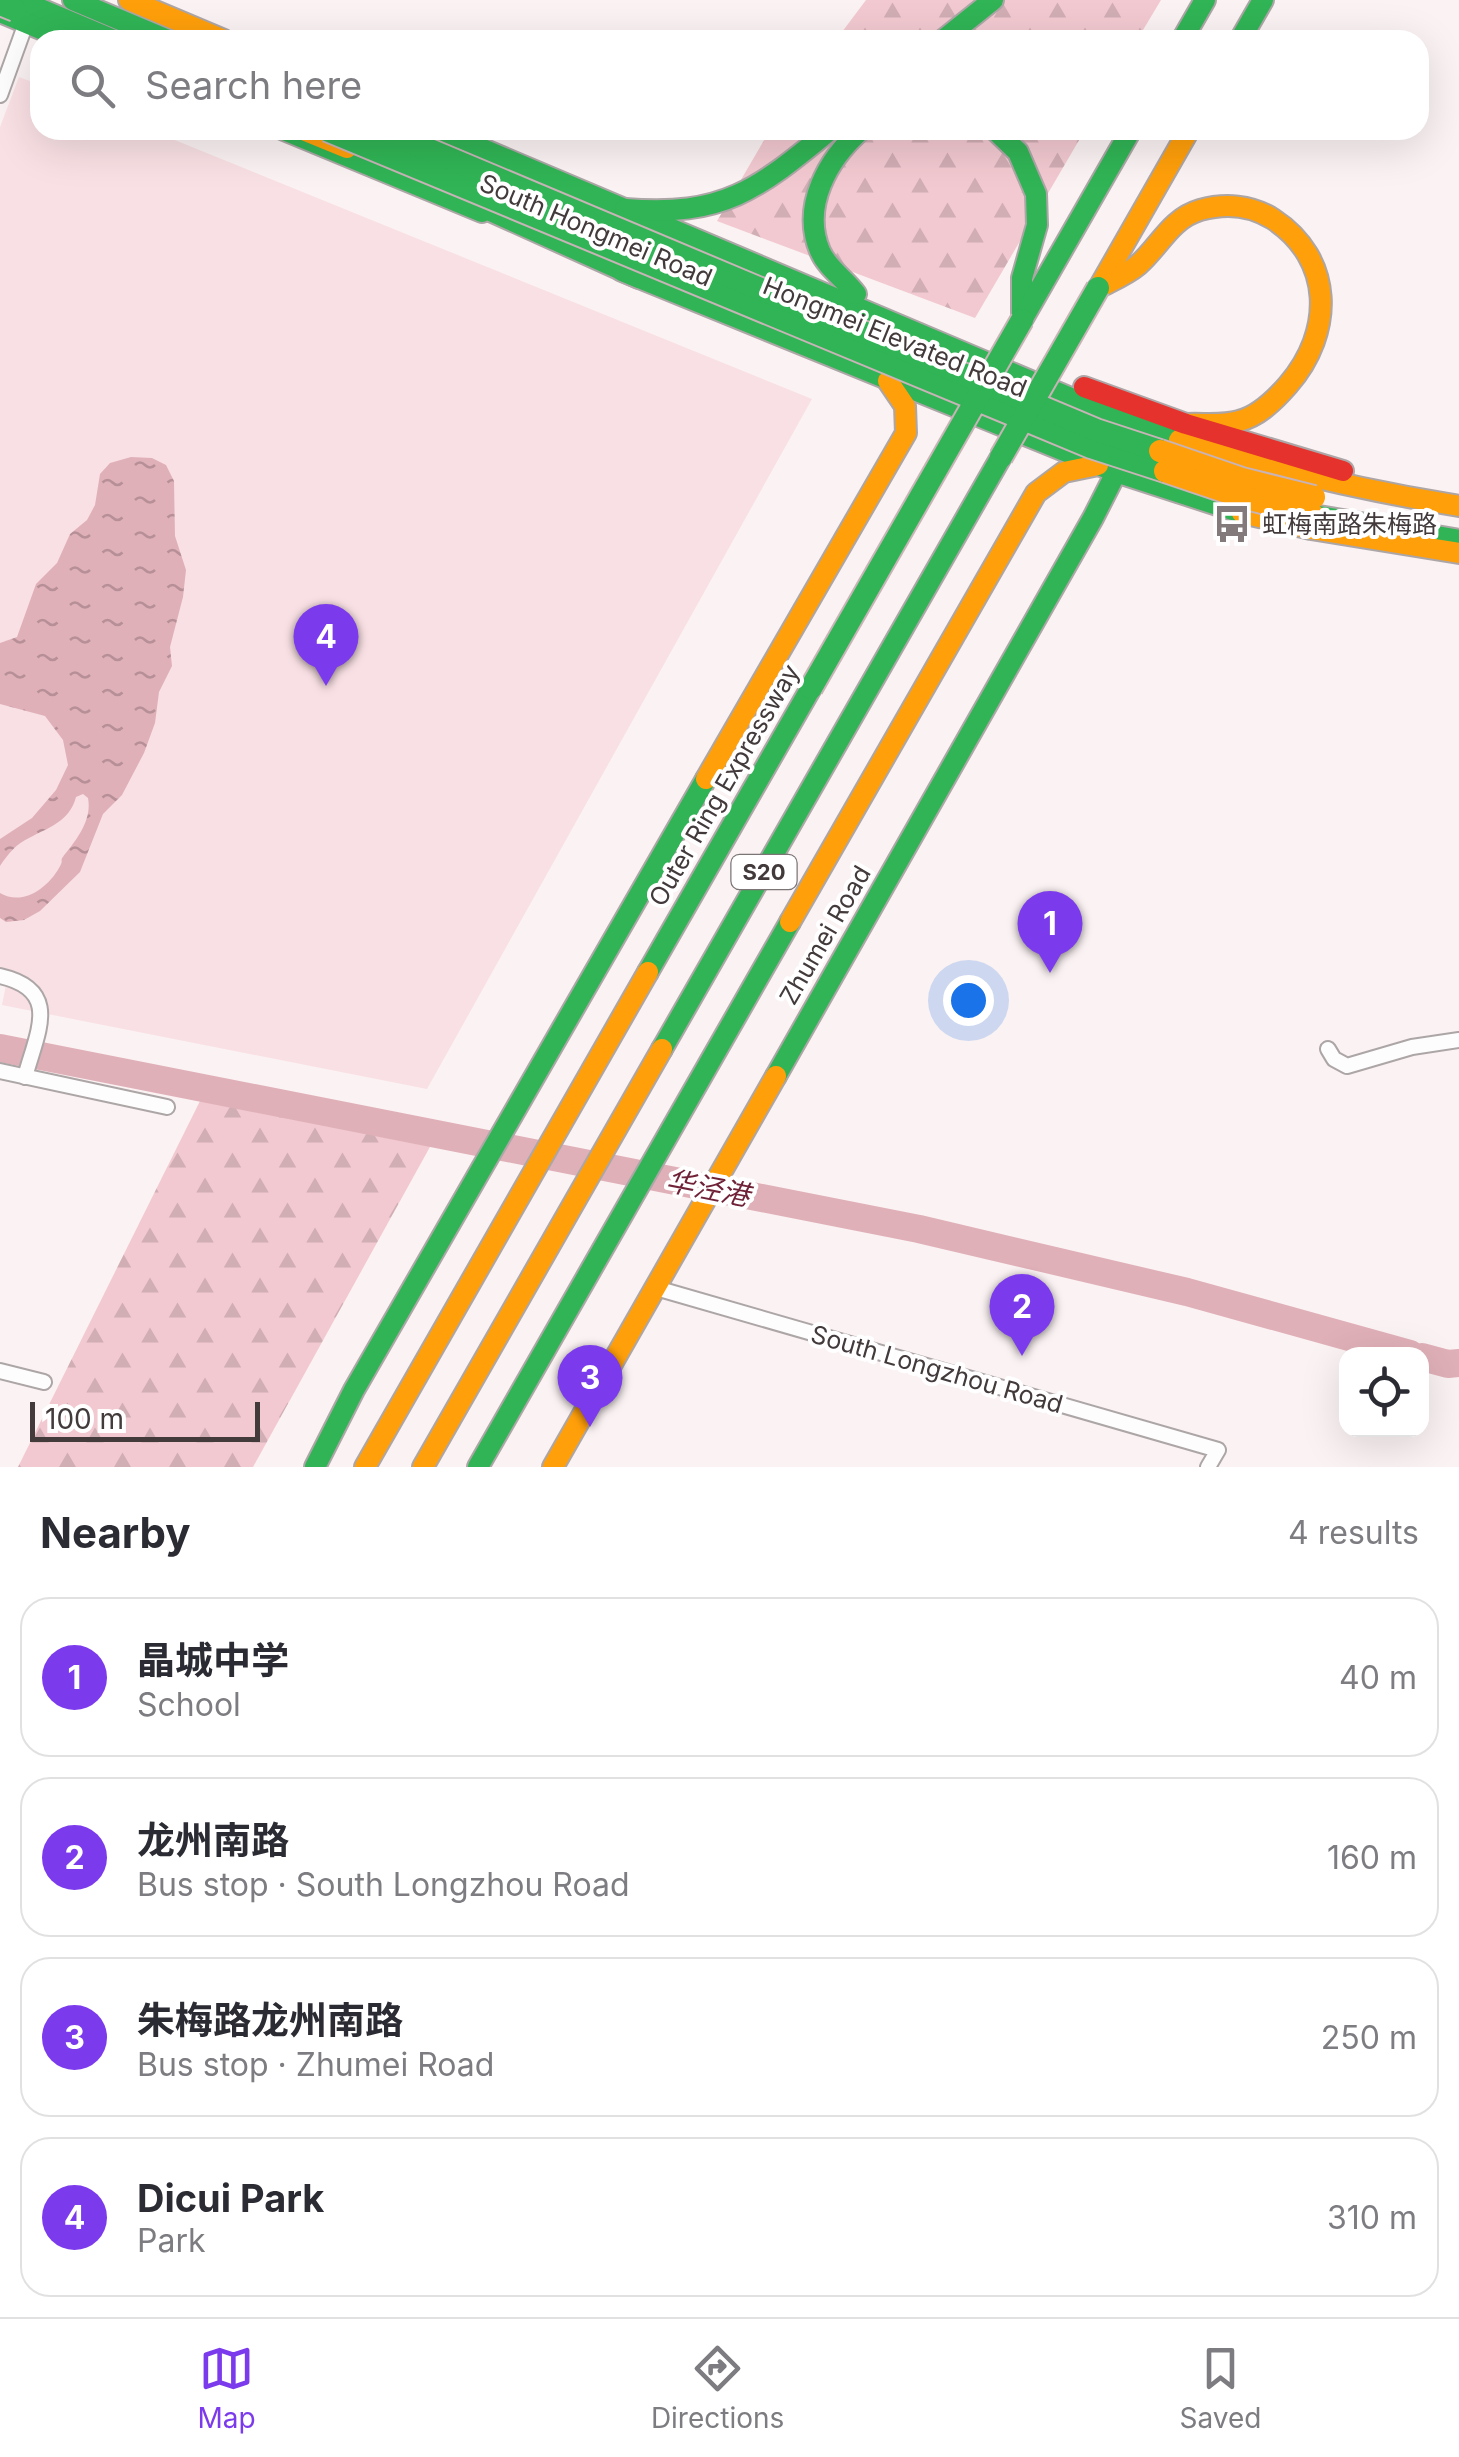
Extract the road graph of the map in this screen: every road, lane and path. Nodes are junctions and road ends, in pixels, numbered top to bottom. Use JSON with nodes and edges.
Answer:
{"nodes":[{"id":1,"x":73,"y":0,"type":"edge"},
{"id":2,"x":129,"y":0,"type":"edge"},
{"id":3,"x":993,"y":0,"type":"edge"},
{"id":4,"x":1205,"y":0,"type":"edge"},
{"id":5,"x":1263,"y":0,"type":"edge"},
{"id":6,"x":5,"y":6,"type":"edge"},
{"id":7,"x":26,"y":23,"type":"junction"},
{"id":8,"x":42,"y":30,"type":"edge"},
{"id":9,"x":63,"y":30,"type":"edge"},
{"id":10,"x":82,"y":30,"type":"edge"},
{"id":11,"x":144,"y":30,"type":"edge"},
{"id":12,"x":200,"y":30,"type":"edge"},
{"id":13,"x":955,"y":30,"type":"edge"},
{"id":14,"x":1188,"y":30,"type":"edge"},
{"id":15,"x":1246,"y":30,"type":"edge"},
{"id":16,"x":0,"y":94,"type":"edge"},
{"id":17,"x":308,"y":140,"type":"edge"},
{"id":18,"x":327,"y":140,"type":"edge"},
{"id":19,"x":352,"y":140,"type":"edge"},
{"id":20,"x":406,"y":140,"type":"edge"},
{"id":21,"x":462,"y":140,"type":"edge"},
{"id":22,"x":835,"y":140,"type":"edge"},
{"id":23,"x":842,"y":140,"type":"edge"},
{"id":24,"x":1009,"y":140,"type":"edge"},
{"id":25,"x":1124,"y":140,"type":"edge"},
{"id":26,"x":1183,"y":140,"type":"edge"},
{"id":27,"x":625,"y":209,"type":"junction"},
{"id":28,"x":671,"y":228,"type":"junction"},
{"id":29,"x":639,"y":278,"type":"junction"},
{"id":30,"x":1098,"y":288,"type":"junction"},
{"id":31,"x":856,"y":294,"type":"junction"},
{"id":32,"x":1022,"y":320,"type":"junction"},
{"id":33,"x":888,"y":381,"type":"junction"},
{"id":34,"x":1186,"y":424,"type":"junction"},
{"id":35,"x":1139,"y":427,"type":"junction"},
{"id":36,"x":1107,"y":468,"type":"junction"},
{"id":37,"x":1459,"y":491,"type":"edge"},
{"id":38,"x":1459,"y":506,"type":"edge"},
{"id":39,"x":1459,"y":524,"type":"edge"},
{"id":40,"x":1459,"y":540,"type":"edge"},
{"id":41,"x":1459,"y":553,"type":"edge"},
{"id":42,"x":0,"y":976,"type":"edge"},
{"id":43,"x":1459,"y":1040,"type":"edge"},
{"id":44,"x":1328,"y":1049,"type":"dead end"},
{"id":45,"x":0,"y":1071,"type":"edge"},
{"id":46,"x":25,"y":1077,"type":"junction"},
{"id":47,"x":167,"y":1107,"type":"dead end"},
{"id":48,"x":656,"y":1288,"type":"junction"},
{"id":49,"x":0,"y":1371,"type":"edge"},
{"id":50,"x":44,"y":1382,"type":"dead end"},
{"id":51,"x":315,"y":1467,"type":"edge"},
{"id":52,"x":365,"y":1467,"type":"edge"},
{"id":53,"x":423,"y":1467,"type":"edge"},
{"id":54,"x":478,"y":1467,"type":"edge"},
{"id":55,"x":553,"y":1467,"type":"edge"},
{"id":56,"x":1208,"y":1467,"type":"edge"}],
"edges":[{"from":1,"to":11,"type":"main road"},
{"from":2,"to":12,"type":"main road"},
{"from":3,"to":13,"type":"main road"},
{"from":4,"to":14,"type":"main road"},
{"from":5,"to":15,"type":"main road"},
{"from":6,"to":7,"type":"main road"},
{"from":6,"to":9,"type":"main road"},
{"from":6,"to":10,"type":"main road"},
{"from":7,"to":8,"type":"main road"},
{"from":7,"to":16,"type":"street"},
{"from":17,"to":29,"type":"main road","name":"South Hongmei Road"},
{"from":18,"to":29,"type":"main road"},
{"from":19,"to":40,"type":"main road","name":"Hongmei Elevated Road","bridge":true},
{"from":20,"to":39,"type":"main road","name":"Hongmei Elevated Road","bridge":true},
{"from":21,"to":27,"type":"main road","name":"South Hongmei Road"},
{"from":22,"to":27,"type":"main road"},
{"from":23,"to":31,"type":"main road"},
{"from":24,"to":32,"type":"main road"},
{"from":25,"to":32,"type":"main road","name":"Outer Ring Expressway","number":"S20"},
{"from":26,"to":30,"type":"main road","number":"S20"},
{"from":27,"to":28,"type":"main road","name":"South Hongmei Road"},
{"from":28,"to":31,"type":"main road","name":"South Hongmei Road"},
{"from":28,"to":35,"type":"main road","name":"South Hongmei Road"},
{"from":29,"to":33,"type":"main road","name":"South Hongmei Road"},
{"from":30,"to":34,"type":"main road"},
{"from":30,"to":53,"type":"main road","number":"S20","bridge":true},
{"from":31,"to":34,"type":"main road","name":"South Hongmei Road"},
{"from":32,"to":52,"type":"main road","name":"Outer Ring Expressway","number":"S20","bridge":true},
{"from":33,"to":36,"type":"main road","name":"South Hongmei Road"},
{"from":33,"to":51,"type":"main road"},
{"from":34,"to":37,"type":"main road","name":"South Hongmei Road"},
{"from":35,"to":36,"type":"main road","name":"Zhumei Road"},
{"from":35,"to":38,"type":"main road","name":"South Hongmei Road"},
{"from":36,"to":41,"type":"main road","name":"South Hongmei Road"},
{"from":36,"to":48,"type":"main road","name":"Zhumei Road"},
{"from":36,"to":54,"type":"main road"},
{"from":42,"to":46,"type":"street"},
{"from":43,"to":44,"type":"street"},
{"from":45,"to":46,"type":"street"},
{"from":46,"to":47,"type":"street"},
{"from":48,"to":55,"type":"main road","name":"Zhumei Road"},
{"from":48,"to":56,"type":"street","name":"South Longzhou Road"},
{"from":49,"to":50,"type":"street"}]}
